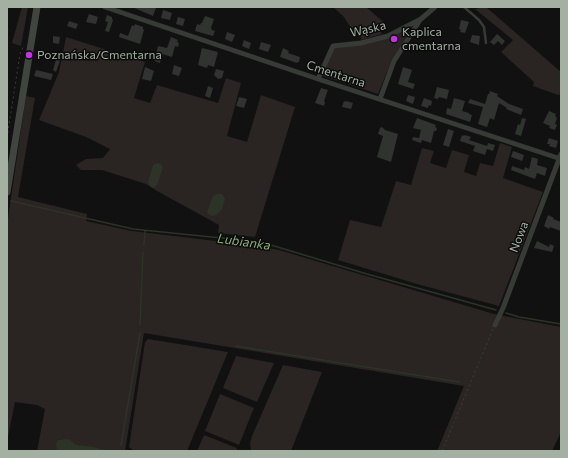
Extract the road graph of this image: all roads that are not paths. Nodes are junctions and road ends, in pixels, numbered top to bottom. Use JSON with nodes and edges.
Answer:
{"nodes":[{"id":1,"x":37,"y":7,"type":"edge"},
{"id":2,"x":105,"y":7,"type":"edge"},
{"id":3,"x":435,"y":7,"type":"edge"},
{"id":4,"x":464,"y":7,"type":"edge"},
{"id":5,"x":421,"y":19,"type":"junction"},
{"id":6,"x":486,"y":43,"type":"dead end"},
{"id":7,"x":318,"y":79,"type":"junction"},
{"id":8,"x":380,"y":99,"type":"junction"},
{"id":9,"x":560,"y":157,"type":"edge"},
{"id":10,"x":7,"y":192,"type":"edge"},
{"id":11,"x":495,"y":325,"type":"road end"}],
"edges":[{"from":1,"to":10,"type":"street"},
{"from":2,"to":7,"type":"street","name":"Cmentarna"},
{"from":3,"to":5,"type":"street","name":"Wąska"},
{"from":4,"to":6,"type":"lane"},
{"from":5,"to":7,"type":"street","name":"Wąska"},
{"from":5,"to":8,"type":"street"},
{"from":7,"to":8,"type":"street","name":"Cmentarna"},
{"from":8,"to":9,"type":"street","name":"Cmentarna"},
{"from":9,"to":11,"type":"street","name":"Nowa"}]}
